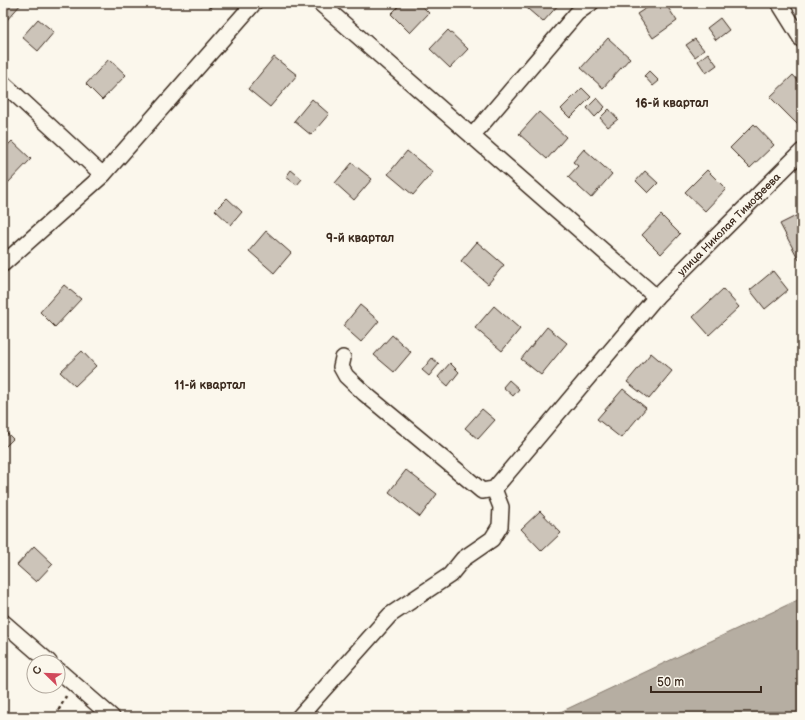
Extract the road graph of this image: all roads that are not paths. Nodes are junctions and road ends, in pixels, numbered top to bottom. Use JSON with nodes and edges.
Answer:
{"nodes":[{"id":1,"x":254,"y":3,"type":"edge"},
{"id":2,"x":320,"y":3,"type":"edge"},
{"id":3,"x":591,"y":3,"type":"edge"},
{"id":4,"x":780,"y":4,"type":"edge"},
{"id":5,"x":802,"y":40,"type":"edge"},
{"id":6,"x":3,"y":83,"type":"edge"},
{"id":7,"x":472,"y":136,"type":"junction"},
{"id":8,"x":802,"y":151,"type":"edge"},
{"id":9,"x":103,"y":175,"type":"junction"},
{"id":10,"x":3,"y":264,"type":"edge"},
{"id":11,"x":656,"y":297,"type":"junction"},
{"id":12,"x":343,"y":358,"type":"dead end"},
{"id":13,"x":494,"y":489,"type":"junction"},
{"id":14,"x":3,"y":622,"type":"edge"},
{"id":15,"x":40,"y":654,"type":"edge"},
{"id":16,"x":66,"y":677,"type":"edge"},
{"id":17,"x":112,"y":717,"type":"edge"},
{"id":18,"x":299,"y":717,"type":"edge"}],
"edges":[{"from":1,"to":9,"type":"street"},
{"from":2,"to":7,"type":"street"},
{"from":3,"to":7,"type":"street"},
{"from":4,"to":5,"type":"street"},
{"from":6,"to":9,"type":"street"},
{"from":7,"to":11,"type":"street"},
{"from":8,"to":11,"type":"street","name":"улица Николая Тимофеева"},
{"from":9,"to":10,"type":"street"},
{"from":11,"to":13,"type":"street","name":"улица Николая Тимофеева"},
{"from":12,"to":13,"type":"street"},
{"from":13,"to":18,"type":"street"},
{"from":14,"to":15,"type":"street"},
{"from":16,"to":17,"type":"street"}]}
